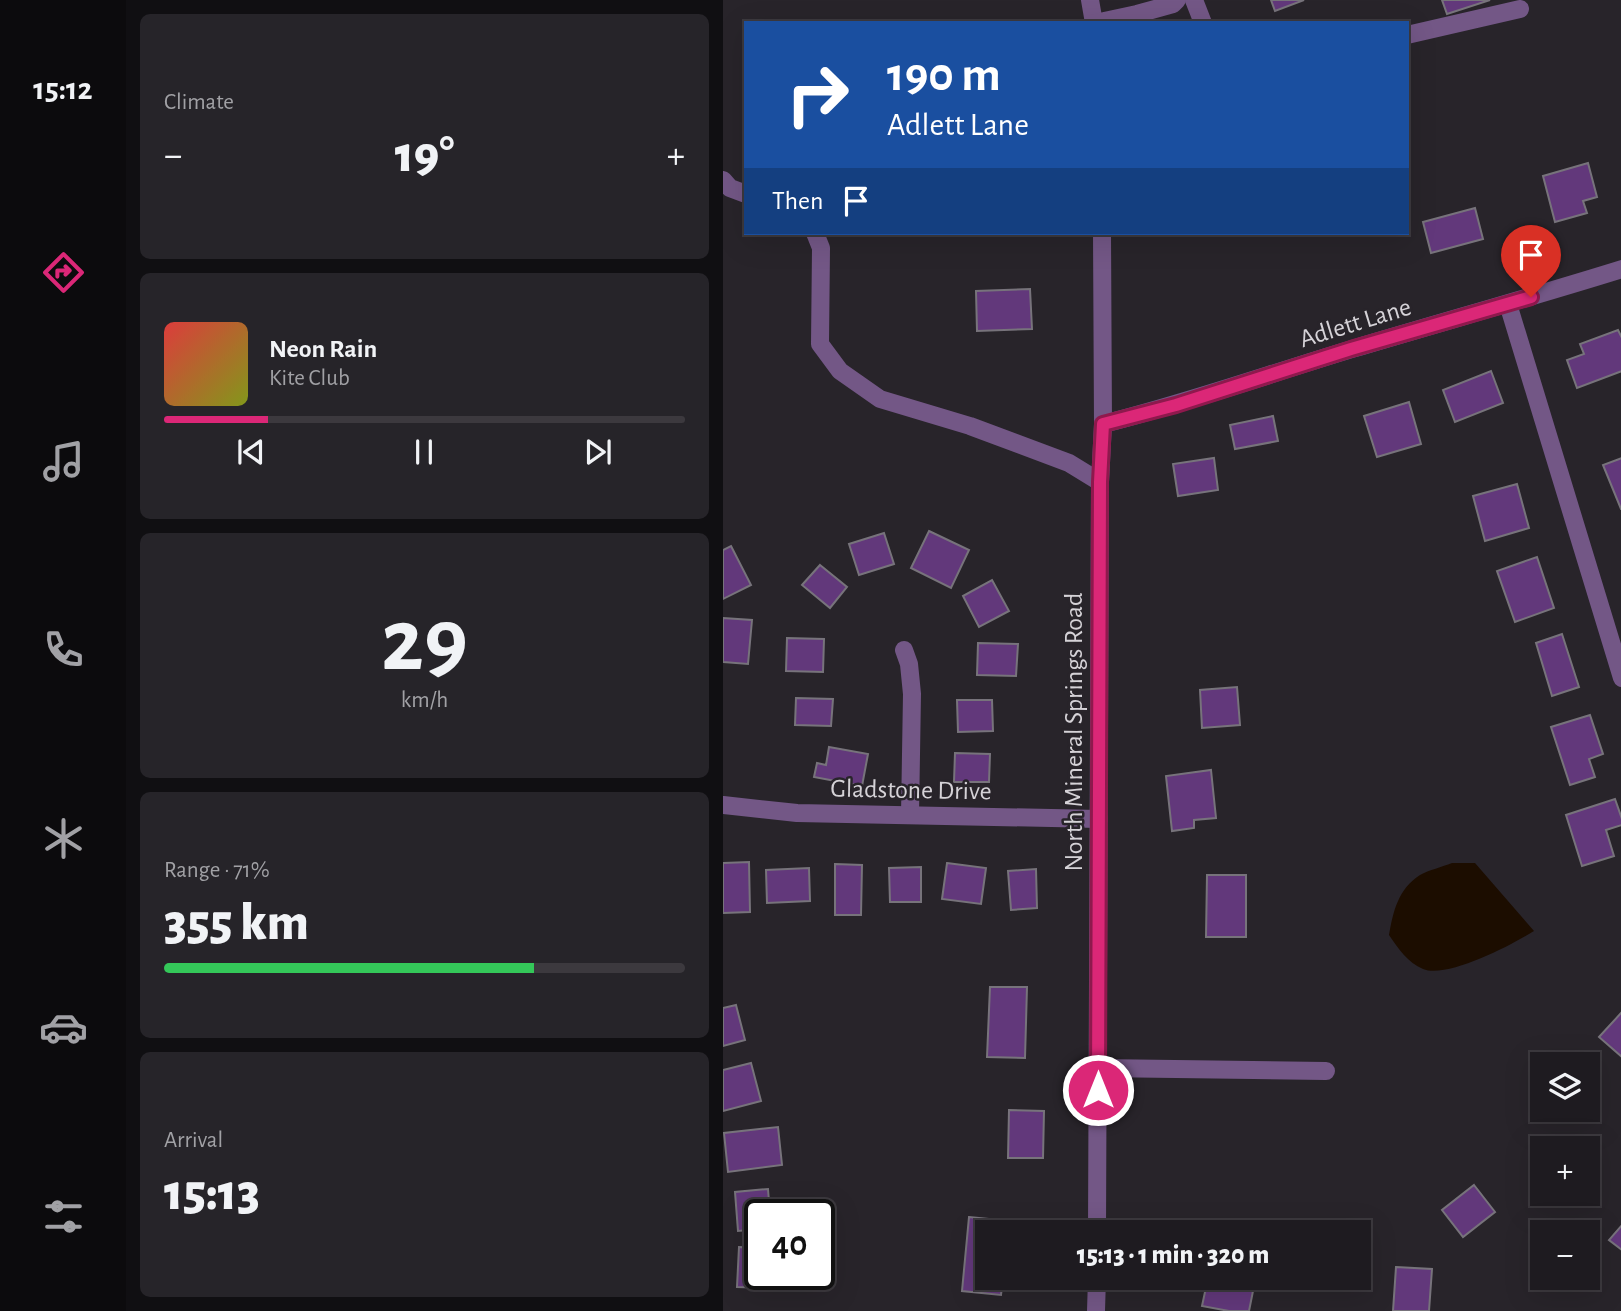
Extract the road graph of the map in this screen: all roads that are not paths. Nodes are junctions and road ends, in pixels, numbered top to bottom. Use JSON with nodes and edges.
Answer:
{"nodes":[{"id":1,"x":1090,"y":0,"type":"edge"},
{"id":2,"x":1177,"y":0,"type":"edge"},
{"id":3,"x":1194,"y":0,"type":"edge"},
{"id":4,"x":1519,"y":9,"type":"dead end"},
{"id":5,"x":1095,"y":21,"type":"edge"},
{"id":6,"x":1103,"y":21,"type":"edge"},
{"id":7,"x":1202,"y":21,"type":"edge"},
{"id":8,"x":1409,"y":35,"type":"edge"},
{"id":9,"x":816,"y":235,"type":"edge"},
{"id":10,"x":1102,"y":235,"type":"edge"},
{"id":11,"x":1621,"y":268,"type":"edge"},
{"id":12,"x":1508,"y":304,"type":"junction"},
{"id":13,"x":1103,"y":424,"type":"junction"},
{"id":14,"x":1100,"y":482,"type":"junction"},
{"id":15,"x":904,"y":650,"type":"dead end"},
{"id":16,"x":1621,"y":678,"type":"edge"},
{"id":17,"x":723,"y":805,"type":"edge"},
{"id":18,"x":910,"y":815,"type":"junction"},
{"id":19,"x":1099,"y":819,"type":"junction"},
{"id":20,"x":1098,"y":1068,"type":"junction"},
{"id":21,"x":1326,"y":1071,"type":"dead end"},
{"id":22,"x":1097,"y":1220,"type":"edge"},
{"id":23,"x":1097,"y":1290,"type":"edge"},
{"id":24,"x":1096,"y":1311,"type":"edge"}],
"edges":[{"from":1,"to":5,"type":"street"},
{"from":2,"to":6,"type":"street"},
{"from":3,"to":7,"type":"street"},
{"from":4,"to":8,"type":"street"},
{"from":9,"to":14,"type":"street"},
{"from":10,"to":13,"type":"street","name":"North Mineral Springs Road"},
{"from":11,"to":12,"type":"street","name":"Adlett Lane"},
{"from":12,"to":13,"type":"street","name":"Adlett Lane"},
{"from":12,"to":16,"type":"street"},
{"from":13,"to":14,"type":"street","name":"North Mineral Springs Road"},
{"from":14,"to":19,"type":"street","name":"North Mineral Springs Road"},
{"from":15,"to":18,"type":"street"},
{"from":17,"to":18,"type":"street","name":"Gladstone Drive"},
{"from":18,"to":19,"type":"street","name":"Gladstone Drive"},
{"from":19,"to":20,"type":"street","name":"North Mineral Springs Road"},
{"from":20,"to":21,"type":"street"},
{"from":20,"to":22,"type":"street","name":"North Mineral Springs Road"},
{"from":23,"to":24,"type":"street"}]}
